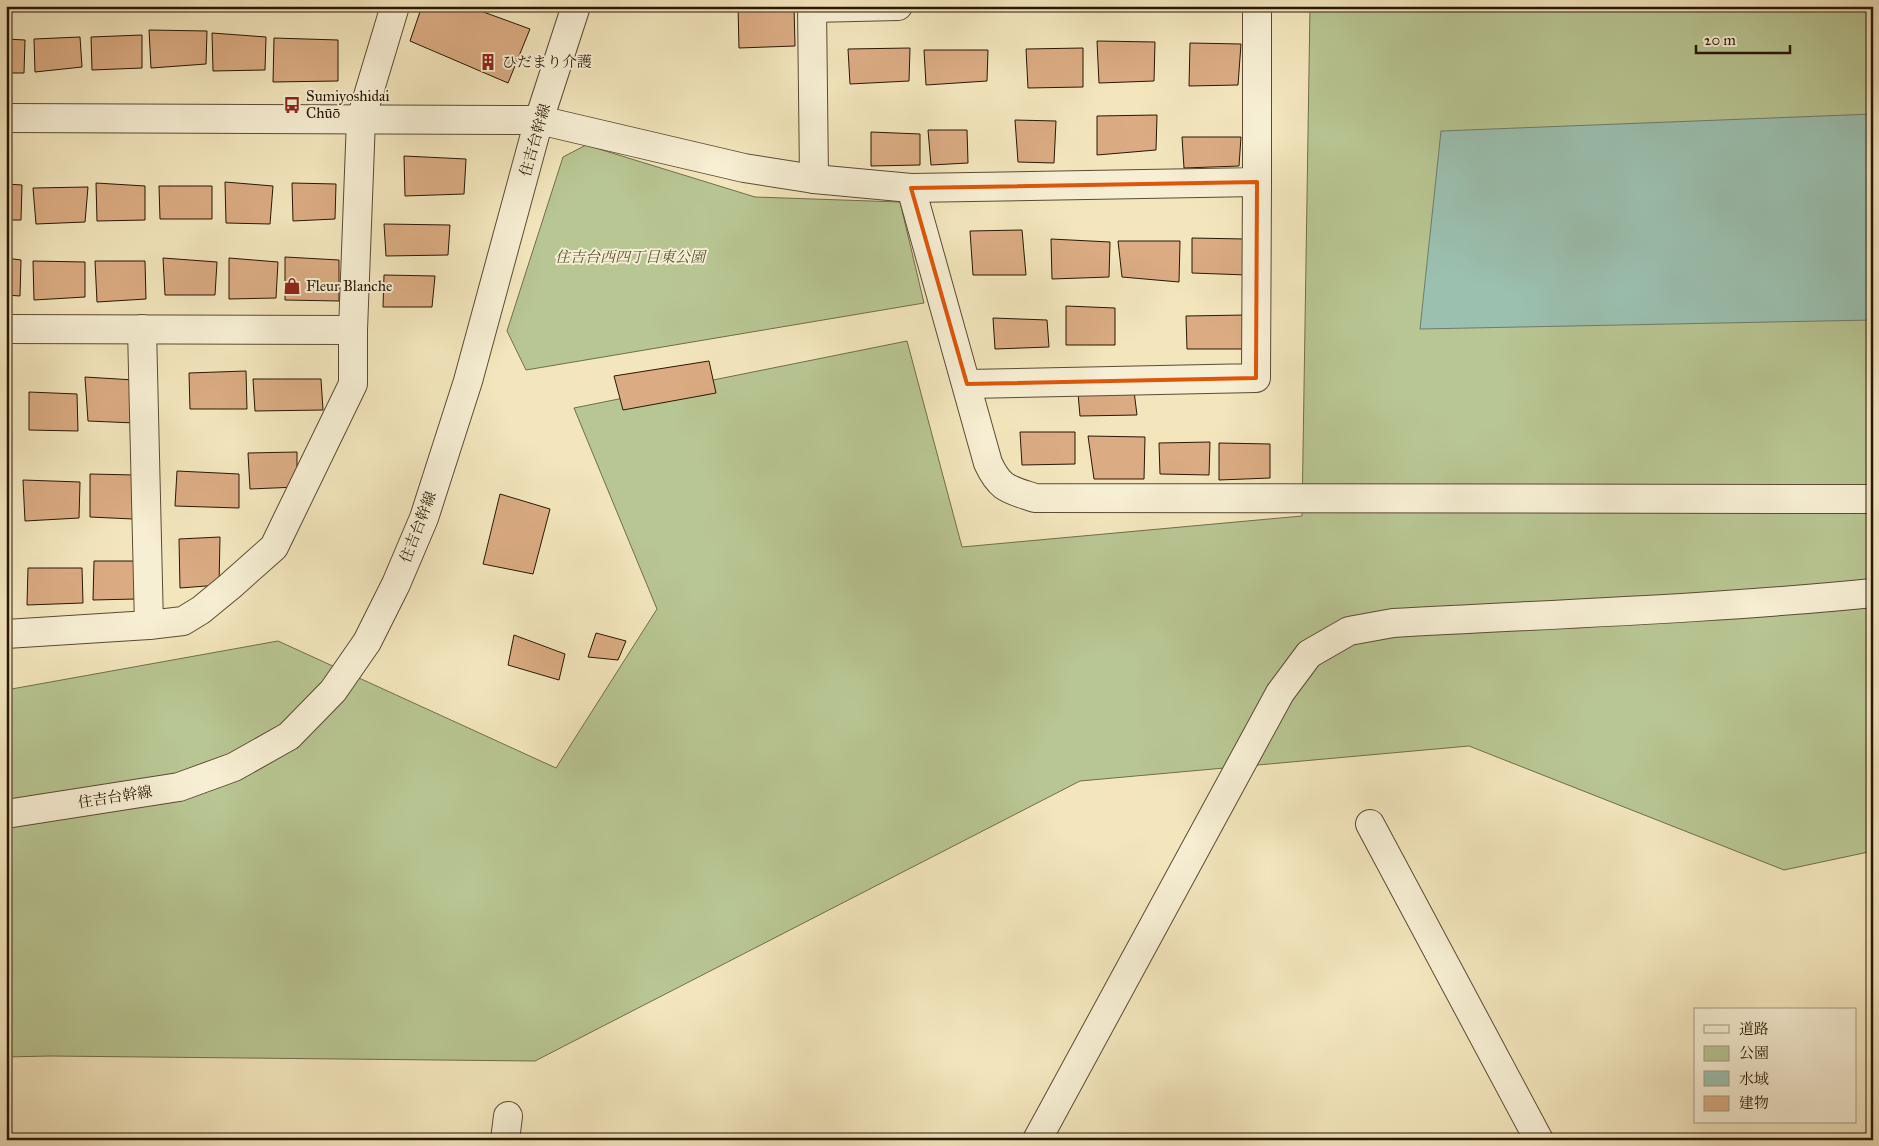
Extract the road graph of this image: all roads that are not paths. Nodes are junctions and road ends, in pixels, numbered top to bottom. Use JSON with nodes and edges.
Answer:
{"nodes":[{"id":1,"x":395,"y":6,"type":"edge"},
{"id":2,"x":576,"y":6,"type":"edge"},
{"id":3,"x":898,"y":6,"type":"edge"},
{"id":4,"x":1257,"y":6,"type":"edge"},
{"id":5,"x":812,"y":7,"type":"edge"},
{"id":6,"x":6,"y":118,"type":"edge"},
{"id":7,"x":361,"y":119,"type":"junction"},
{"id":8,"x":540,"y":120,"type":"junction"},
{"id":9,"x":814,"y":180,"type":"junction"},
{"id":10,"x":1257,"y":182,"type":"junction"},
{"id":11,"x":911,"y":188,"type":"junction"},
{"id":12,"x":6,"y":329,"type":"edge"},
{"id":13,"x":142,"y":329,"type":"junction"},
{"id":14,"x":353,"y":330,"type":"junction"},
{"id":15,"x":967,"y":384,"type":"junction"},
{"id":16,"x":1873,"y":499,"type":"edge"},
{"id":17,"x":1873,"y":593,"type":"edge"},
{"id":18,"x":149,"y":625,"type":"junction"},
{"id":19,"x":6,"y":634,"type":"edge"},
{"id":20,"x":6,"y":814,"type":"edge"},
{"id":21,"x":1370,"y":824,"type":"dead end"},
{"id":22,"x":1037,"y":1140,"type":"edge"},
{"id":23,"x":1539,"y":1140,"type":"edge"}],
"edges":[{"from":1,"to":7,"type":"street"},
{"from":2,"to":8,"type":"street","name":"住吉台幹線"},
{"from":3,"to":5,"type":"street"},
{"from":4,"to":10,"type":"street"},
{"from":5,"to":9,"type":"street"},
{"from":6,"to":7,"type":"street"},
{"from":7,"to":8,"type":"street"},
{"from":7,"to":14,"type":"street"},
{"from":8,"to":9,"type":"street"},
{"from":8,"to":20,"type":"street","name":"住吉台幹線"},
{"from":9,"to":11,"type":"street"},
{"from":10,"to":11,"type":"street"},
{"from":10,"to":15,"type":"street"},
{"from":11,"to":15,"type":"street"},
{"from":12,"to":13,"type":"street"},
{"from":13,"to":14,"type":"street"},
{"from":13,"to":18,"type":"street"},
{"from":14,"to":18,"type":"street"},
{"from":15,"to":16,"type":"street"},
{"from":17,"to":22,"type":"street"},
{"from":18,"to":19,"type":"street"},
{"from":21,"to":23,"type":"street"}]}
